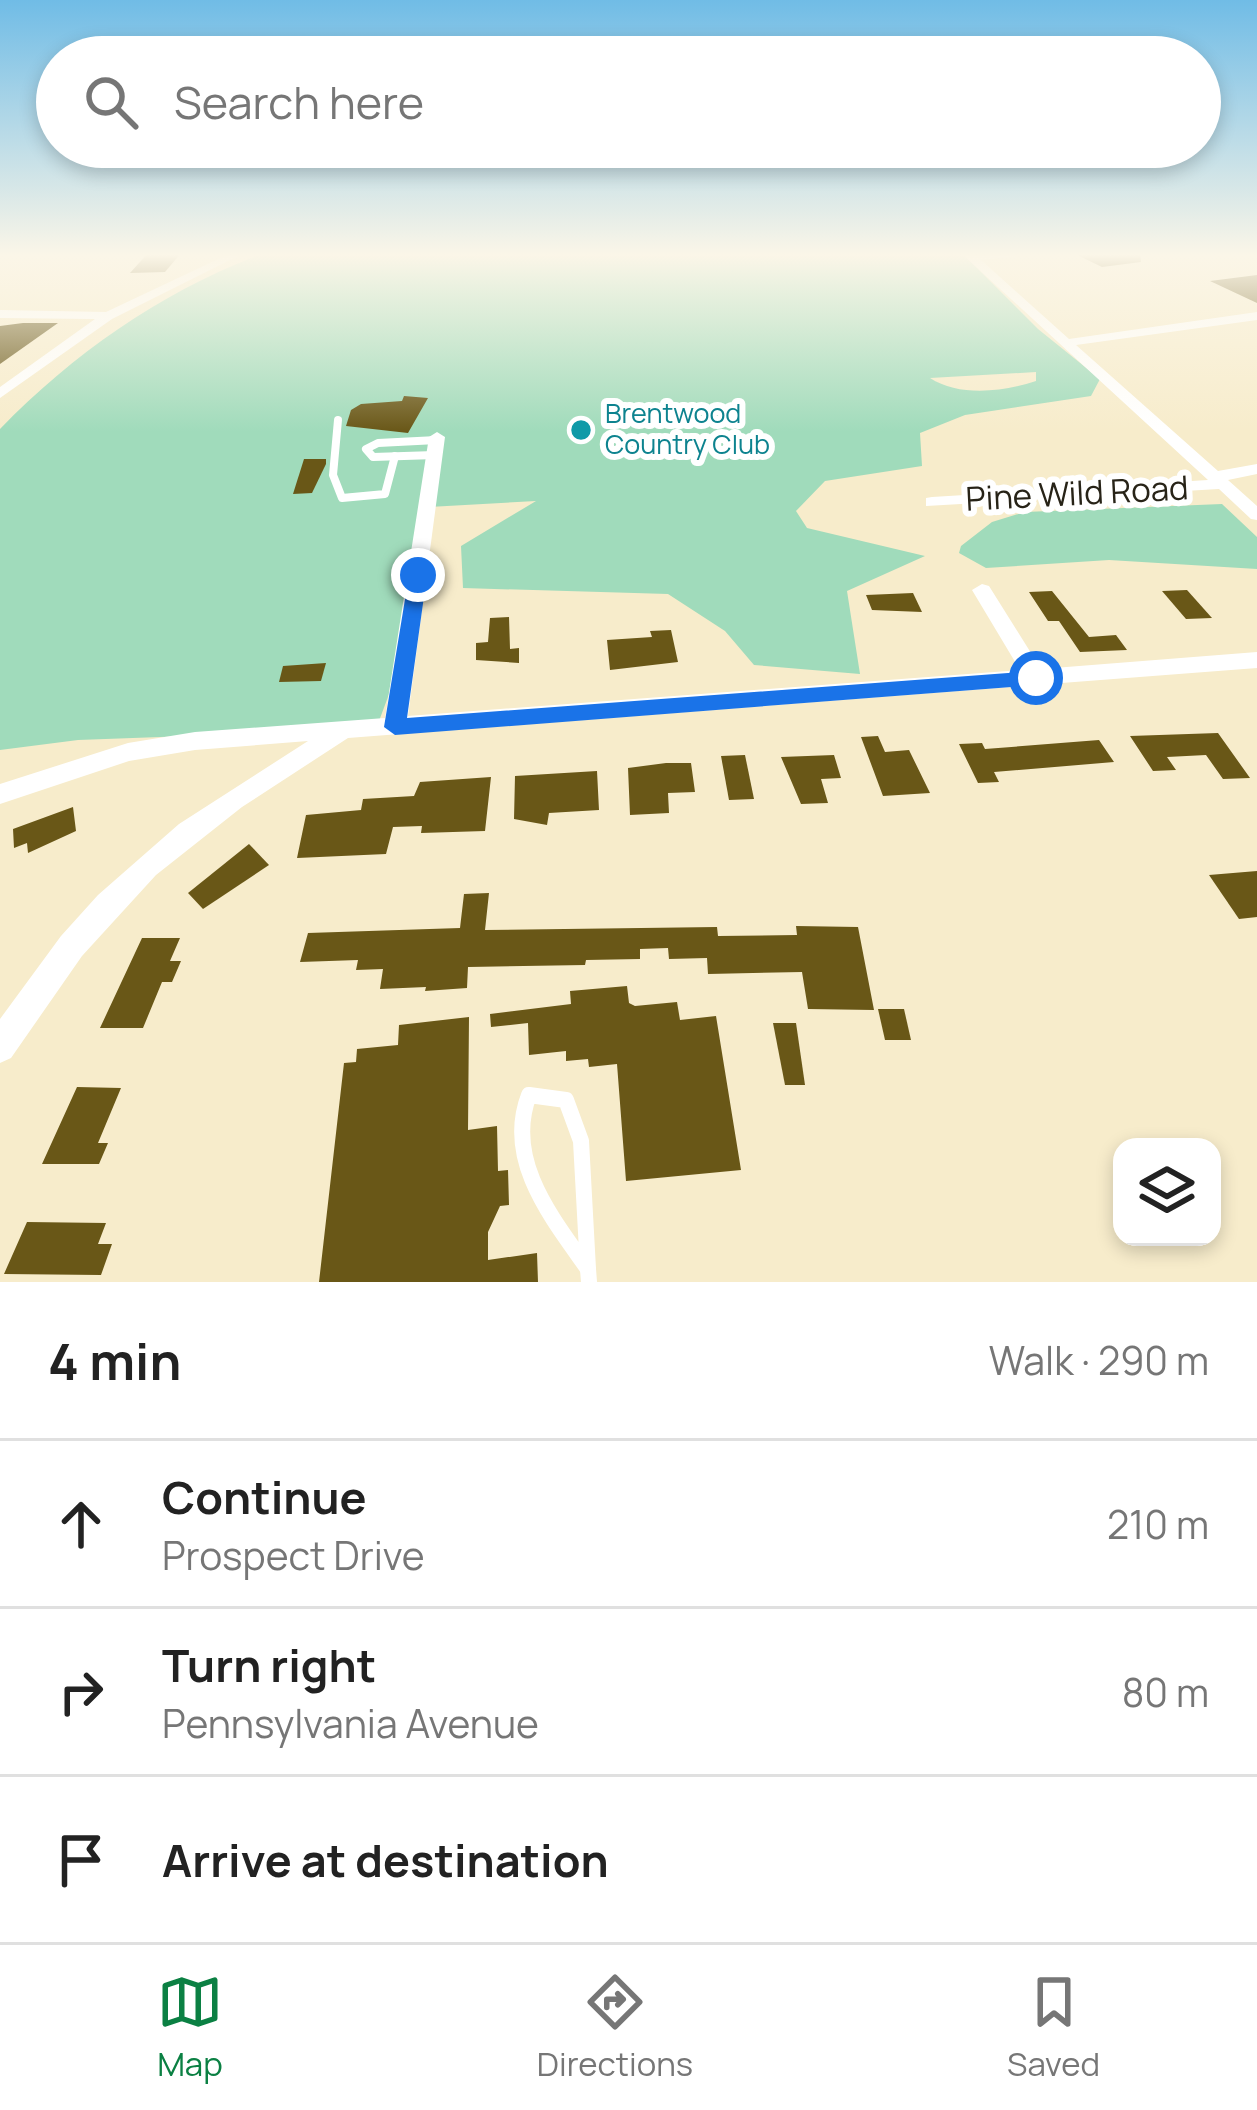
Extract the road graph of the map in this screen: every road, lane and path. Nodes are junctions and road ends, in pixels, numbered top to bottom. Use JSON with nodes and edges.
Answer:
{"nodes":[{"id":1,"x":115,"y":313,"type":"edge"},
{"id":2,"x":1033,"y":313,"type":"edge"},
{"id":3,"x":0,"y":314,"type":"edge"},
{"id":4,"x":108,"y":316,"type":"junction"},
{"id":5,"x":1257,"y":316,"type":"edge"},
{"id":6,"x":1066,"y":343,"type":"junction"},
{"id":7,"x":0,"y":394,"type":"edge"},
{"id":8,"x":338,"y":420,"type":"dead end"},
{"id":9,"x":436,"y":444,"type":"junction"},
{"id":10,"x":395,"y":456,"type":"junction"},
{"id":11,"x":1257,"y":469,"type":"edge"},
{"id":12,"x":1219,"y":481,"type":"junction"},
{"id":13,"x":932,"y":502,"type":"dead end"},
{"id":14,"x":1257,"y":514,"type":"edge"},
{"id":15,"x":982,"y":590,"type":"dead end"},
{"id":16,"x":1257,"y":661,"type":"edge"},
{"id":17,"x":1036,"y":678,"type":"junction"},
{"id":18,"x":395,"y":727,"type":"junction"},
{"id":19,"x":340,"y":734,"type":"junction"},
{"id":20,"x":0,"y":794,"type":"edge"},
{"id":21,"x":0,"y":1047,"type":"edge"},
{"id":22,"x":589,"y":1276,"type":"edge"}],
"edges":[{"from":1,"to":4,"type":"street"},
{"from":2,"to":6,"type":"street"},
{"from":3,"to":4,"type":"street"},
{"from":4,"to":7,"type":"street"},
{"from":5,"to":6,"type":"street"},
{"from":6,"to":12,"type":"street"},
{"from":8,"to":10,"type":"lane"},
{"from":9,"to":10,"type":"lane"},
{"from":9,"to":10,"type":"lane"},
{"from":9,"to":18,"type":"street"},
{"from":11,"to":12,"type":"street","name":"Pine Wild Road"},
{"from":12,"to":13,"type":"street","name":"Pine Wild Road"},
{"from":12,"to":14,"type":"street"},
{"from":15,"to":17,"type":"street"},
{"from":16,"to":17,"type":"street"},
{"from":17,"to":18,"type":"street"},
{"from":18,"to":19,"type":"street"},
{"from":19,"to":20,"type":"street"},
{"from":19,"to":21,"type":"street"},
{"from":22,"to":22,"type":"lane"}]}
